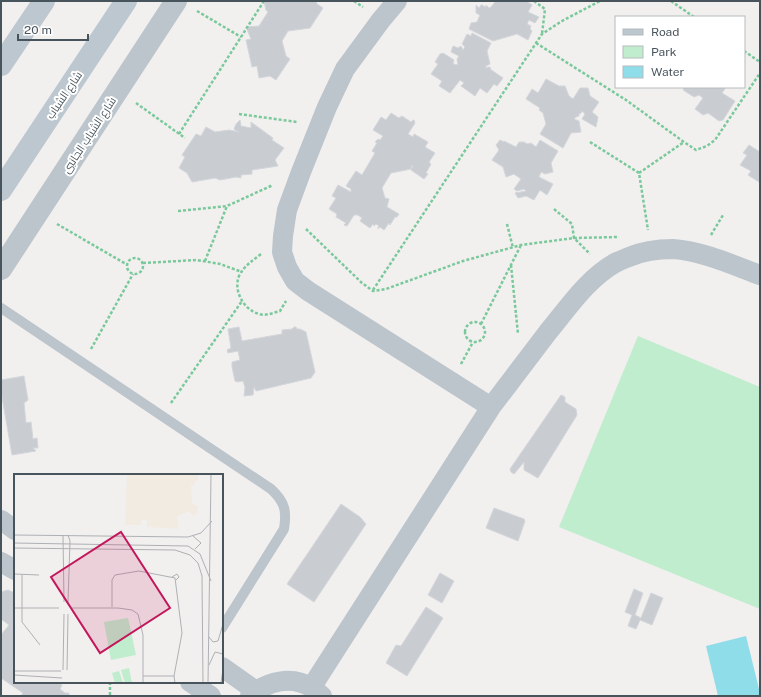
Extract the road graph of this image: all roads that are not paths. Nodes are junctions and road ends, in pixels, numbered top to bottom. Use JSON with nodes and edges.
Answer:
{"nodes":[{"id":1,"x":44,"y":1,"type":"edge"},
{"id":2,"x":126,"y":1,"type":"edge"},
{"id":3,"x":397,"y":1,"type":"edge"},
{"id":4,"x":185,"y":5,"type":"edge"},
{"id":5,"x":1,"y":65,"type":"edge"},
{"id":6,"x":1,"y":190,"type":"edge"},
{"id":7,"x":1,"y":269,"type":"edge"},
{"id":8,"x":760,"y":275,"type":"edge"},
{"id":9,"x":1,"y":308,"type":"edge"},
{"id":10,"x":491,"y":407,"type":"junction"},
{"id":11,"x":1,"y":520,"type":"edge"},
{"id":12,"x":14,"y":529,"type":"edge"},
{"id":13,"x":1,"y":562,"type":"edge"},
{"id":14,"x":14,"y":569,"type":"edge"},
{"id":15,"x":223,"y":626,"type":"edge"},
{"id":16,"x":223,"y":668,"type":"edge"},
{"id":17,"x":192,"y":683,"type":"edge"},
{"id":18,"x":316,"y":692,"type":"edge"},
{"id":19,"x":253,"y":693,"type":"edge"},
{"id":20,"x":212,"y":696,"type":"edge"}],
"edges":[{"from":1,"to":5,"type":"main road"},
{"from":2,"to":6,"type":"main road","name":"شارع الشباب"},
{"from":3,"to":10,"type":"street"},
{"from":4,"to":7,"type":"street","name":"شارع الشباب الجانبى"},
{"from":8,"to":10,"type":"street"},
{"from":9,"to":15,"type":"lane"},
{"from":10,"to":18,"type":"street"},
{"from":11,"to":12,"type":"street"},
{"from":13,"to":14,"type":"street"},
{"from":16,"to":19,"type":"street"},
{"from":17,"to":20,"type":"street"},
{"from":18,"to":19,"type":"street"}]}
